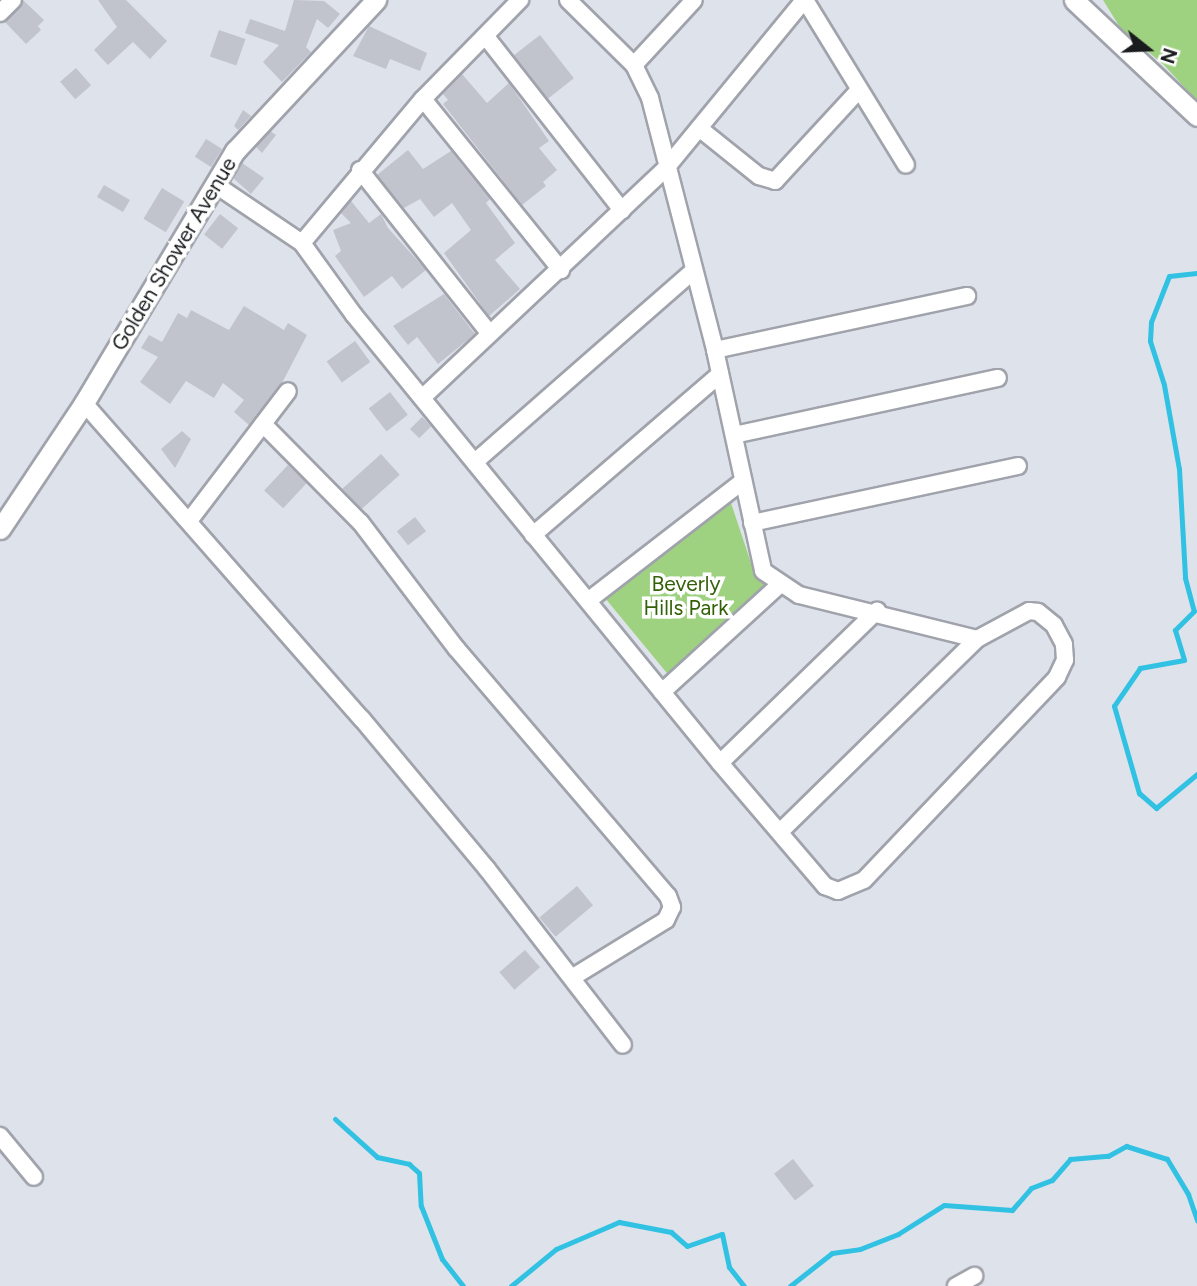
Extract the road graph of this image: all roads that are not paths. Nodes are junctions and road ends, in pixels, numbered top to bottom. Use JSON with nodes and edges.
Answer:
{"nodes":[{"id":1,"x":13,"y":0,"type":"edge"},
{"id":2,"x":376,"y":0,"type":"edge"},
{"id":3,"x":520,"y":0,"type":"edge"},
{"id":4,"x":568,"y":0,"type":"edge"},
{"id":5,"x":694,"y":0,"type":"edge"},
{"id":6,"x":804,"y":0,"type":"edge"},
{"id":7,"x":1074,"y":0,"type":"edge"},
{"id":8,"x":0,"y":13,"type":"edge"},
{"id":9,"x":487,"y":38,"type":"junction"},
{"id":10,"x":634,"y":65,"type":"junction"},
{"id":11,"x":859,"y":90,"type":"junction"},
{"id":12,"x":423,"y":99,"type":"junction"},
{"id":13,"x":1197,"y":116,"type":"edge"},
{"id":14,"x":699,"y":128,"type":"junction"},
{"id":15,"x":906,"y":165,"type":"dead end"},
{"id":16,"x":667,"y":167,"type":"junction"},
{"id":17,"x":360,"y":170,"type":"junction"},
{"id":18,"x":216,"y":185,"type":"junction"},
{"id":19,"x":622,"y":210,"type":"junction"},
{"id":20,"x":302,"y":243,"type":"junction"},
{"id":21,"x":561,"y":270,"type":"junction"},
{"id":22,"x":692,"y":272,"type":"junction"},
{"id":23,"x":967,"y":296,"type":"dead end"},
{"id":24,"x":489,"y":333,"type":"junction"},
{"id":25,"x":715,"y":349,"type":"junction"},
{"id":26,"x":720,"y":374,"type":"junction"},
{"id":27,"x":998,"y":378,"type":"dead end"},
{"id":28,"x":288,"y":391,"type":"dead end"},
{"id":29,"x":422,"y":398,"type":"junction"},
{"id":30,"x":84,"y":403,"type":"junction"},
{"id":31,"x":263,"y":424,"type":"junction"},
{"id":32,"x":734,"y":435,"type":"junction"},
{"id":33,"x":476,"y":461,"type":"junction"},
{"id":34,"x":1018,"y":466,"type":"dead end"},
{"id":35,"x":743,"y":481,"type":"junction"},
{"id":36,"x":189,"y":521,"type":"junction"},
{"id":37,"x":752,"y":523,"type":"junction"},
{"id":38,"x":0,"y":528,"type":"edge"},
{"id":39,"x":533,"y":535,"type":"junction"},
{"id":40,"x":779,"y":584,"type":"junction"},
{"id":41,"x":589,"y":600,"type":"junction"},
{"id":42,"x":877,"y":611,"type":"junction"},
{"id":43,"x":978,"y":639,"type":"junction"},
{"id":44,"x":662,"y":692,"type":"junction"},
{"id":45,"x":720,"y":763,"type":"junction"},
{"id":46,"x":779,"y":832,"type":"junction"},
{"id":47,"x":573,"y":977,"type":"junction"},
{"id":48,"x":623,"y":1045,"type":"dead end"},
{"id":49,"x":0,"y":1136,"type":"edge"},
{"id":50,"x":34,"y":1177,"type":"dead end"},
{"id":51,"x":974,"y":1276,"type":"dead end"},
{"id":52,"x":956,"y":1286,"type":"edge"}],
"edges":[{"from":1,"to":8,"type":"street"},
{"from":2,"to":18,"type":"street","name":"Golden Shower Avenue"},
{"from":3,"to":9,"type":"street"},
{"from":4,"to":10,"type":"street"},
{"from":5,"to":10,"type":"street"},
{"from":6,"to":11,"type":"street"},
{"from":6,"to":14,"type":"street"},
{"from":7,"to":13,"type":"street"},
{"from":9,"to":12,"type":"street"},
{"from":9,"to":19,"type":"street"},
{"from":10,"to":16,"type":"street"},
{"from":11,"to":14,"type":"street"},
{"from":11,"to":15,"type":"street"},
{"from":12,"to":17,"type":"street"},
{"from":12,"to":21,"type":"street"},
{"from":14,"to":16,"type":"street"},
{"from":16,"to":19,"type":"street"},
{"from":16,"to":22,"type":"street"},
{"from":17,"to":20,"type":"street"},
{"from":17,"to":24,"type":"street"},
{"from":18,"to":20,"type":"street"},
{"from":18,"to":30,"type":"street","name":"Golden Shower Avenue"},
{"from":19,"to":21,"type":"street"},
{"from":20,"to":29,"type":"street"},
{"from":21,"to":24,"type":"street"},
{"from":22,"to":25,"type":"street"},
{"from":22,"to":33,"type":"street"},
{"from":23,"to":25,"type":"street"},
{"from":24,"to":29,"type":"street"},
{"from":25,"to":26,"type":"street"},
{"from":26,"to":32,"type":"street"},
{"from":26,"to":39,"type":"street"},
{"from":27,"to":32,"type":"street"},
{"from":28,"to":31,"type":"street"},
{"from":29,"to":33,"type":"street"},
{"from":30,"to":36,"type":"street"},
{"from":30,"to":38,"type":"street","name":"Golden Shower Avenue"},
{"from":31,"to":36,"type":"street"},
{"from":31,"to":47,"type":"street"},
{"from":32,"to":35,"type":"street"},
{"from":33,"to":39,"type":"street"},
{"from":34,"to":37,"type":"street"},
{"from":35,"to":37,"type":"street"},
{"from":35,"to":41,"type":"street"},
{"from":36,"to":47,"type":"street"},
{"from":37,"to":40,"type":"street"},
{"from":39,"to":41,"type":"street"},
{"from":40,"to":42,"type":"street"},
{"from":40,"to":44,"type":"street"},
{"from":41,"to":44,"type":"street"},
{"from":42,"to":43,"type":"street"},
{"from":42,"to":45,"type":"street"},
{"from":43,"to":46,"type":"street"},
{"from":43,"to":46,"type":"street"},
{"from":44,"to":45,"type":"street"},
{"from":45,"to":46,"type":"street"},
{"from":47,"to":48,"type":"street"},
{"from":49,"to":50,"type":"street"},
{"from":51,"to":52,"type":"street"}]}
